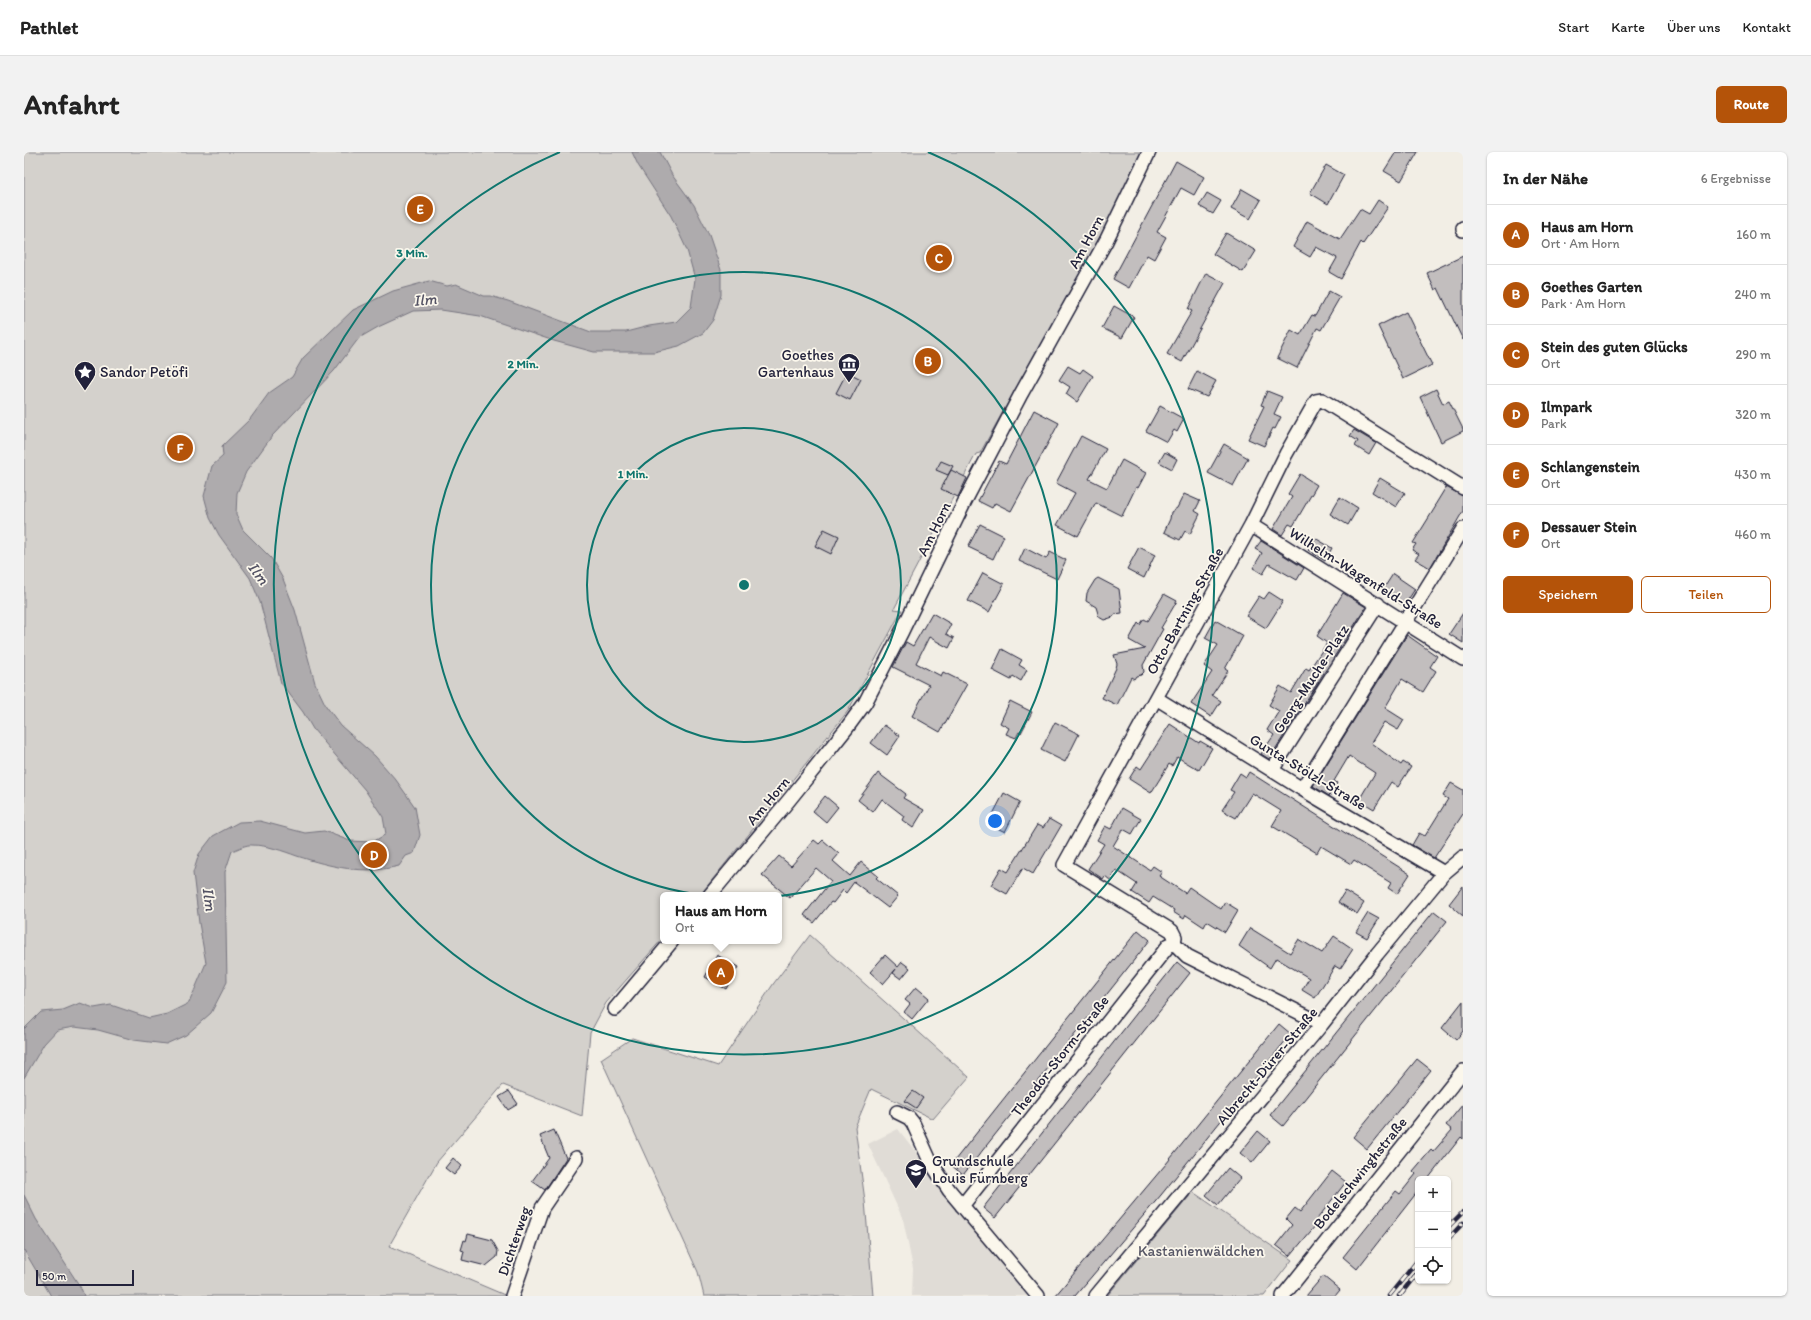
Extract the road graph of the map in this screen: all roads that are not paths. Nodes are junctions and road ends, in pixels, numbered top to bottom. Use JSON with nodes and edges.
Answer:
{"nodes":[{"id":1,"x":1149,"y":152,"type":"edge"},
{"id":2,"x":1463,"y":488,"type":"edge"},
{"id":3,"x":1251,"y":524,"type":"junction"},
{"id":4,"x":1463,"y":529,"type":"edge"},
{"id":5,"x":1378,"y":604,"type":"junction"},
{"id":6,"x":1405,"y":622,"type":"junction"},
{"id":7,"x":1463,"y":659,"type":"edge"},
{"id":8,"x":1156,"y":698,"type":"junction"},
{"id":9,"x":1272,"y":770,"type":"junction"},
{"id":10,"x":1302,"y":789,"type":"junction"},
{"id":11,"x":1463,"y":857,"type":"edge"},
{"id":12,"x":1444,"y":873,"type":"junction"},
{"id":13,"x":712,"y":892,"type":"edge"},
{"id":14,"x":1174,"y":943,"type":"junction"},
{"id":15,"x":669,"y":944,"type":"edge"},
{"id":16,"x":615,"y":1009,"type":"dead end"},
{"id":17,"x":1322,"y":1024,"type":"junction"},
{"id":18,"x":1463,"y":1071,"type":"edge"},
{"id":19,"x":897,"y":1112,"type":"dead end"},
{"id":20,"x":576,"y":1158,"type":"dead end"},
{"id":21,"x":962,"y":1206,"type":"junction"},
{"id":22,"x":512,"y":1296,"type":"edge"},
{"id":23,"x":1038,"y":1296,"type":"edge"},
{"id":24,"x":1096,"y":1296,"type":"edge"},
{"id":25,"x":1283,"y":1296,"type":"edge"}],
"edges":[{"from":1,"to":13,"type":"street","name":"Am Horn"},
{"from":2,"to":3,"type":"street","name":"Otto-Bartning-Straße"},
{"from":3,"to":5,"type":"street","name":"Wilhelm-Wagenfeld-Straße"},
{"from":3,"to":8,"type":"street","name":"Otto-Bartning-Straße"},
{"from":4,"to":6,"type":"street"},
{"from":5,"to":6,"type":"street","name":"Wilhelm-Wagenfeld-Straße"},
{"from":5,"to":9,"type":"street","name":"Georg-Muche-Platz"},
{"from":6,"to":7,"type":"street","name":"Wilhelm-Wagenfeld-Straße"},
{"from":6,"to":10,"type":"street"},
{"from":8,"to":9,"type":"street","name":"Gunta-Stölzl-Straße"},
{"from":8,"to":14,"type":"street","name":"Otto-Bartning-Straße"},
{"from":9,"to":10,"type":"street","name":"Gunta-Stölzl-Straße"},
{"from":10,"to":12,"type":"street","name":"Gunta-Stölzl-Straße"},
{"from":11,"to":12,"type":"street","name":"Albrecht-Dürer-Straße"},
{"from":12,"to":17,"type":"street","name":"Albrecht-Dürer-Straße"},
{"from":14,"to":17,"type":"street"},
{"from":14,"to":21,"type":"street","name":"Theodor-Storm-Straße"},
{"from":15,"to":16,"type":"street"},
{"from":17,"to":24,"type":"street","name":"Albrecht-Dürer-Straße"},
{"from":18,"to":25,"type":"street","name":"Bodelschwinghstraße"},
{"from":19,"to":21,"type":"street"},
{"from":20,"to":22,"type":"street","name":"Dichterweg"},
{"from":21,"to":23,"type":"street"}]}
